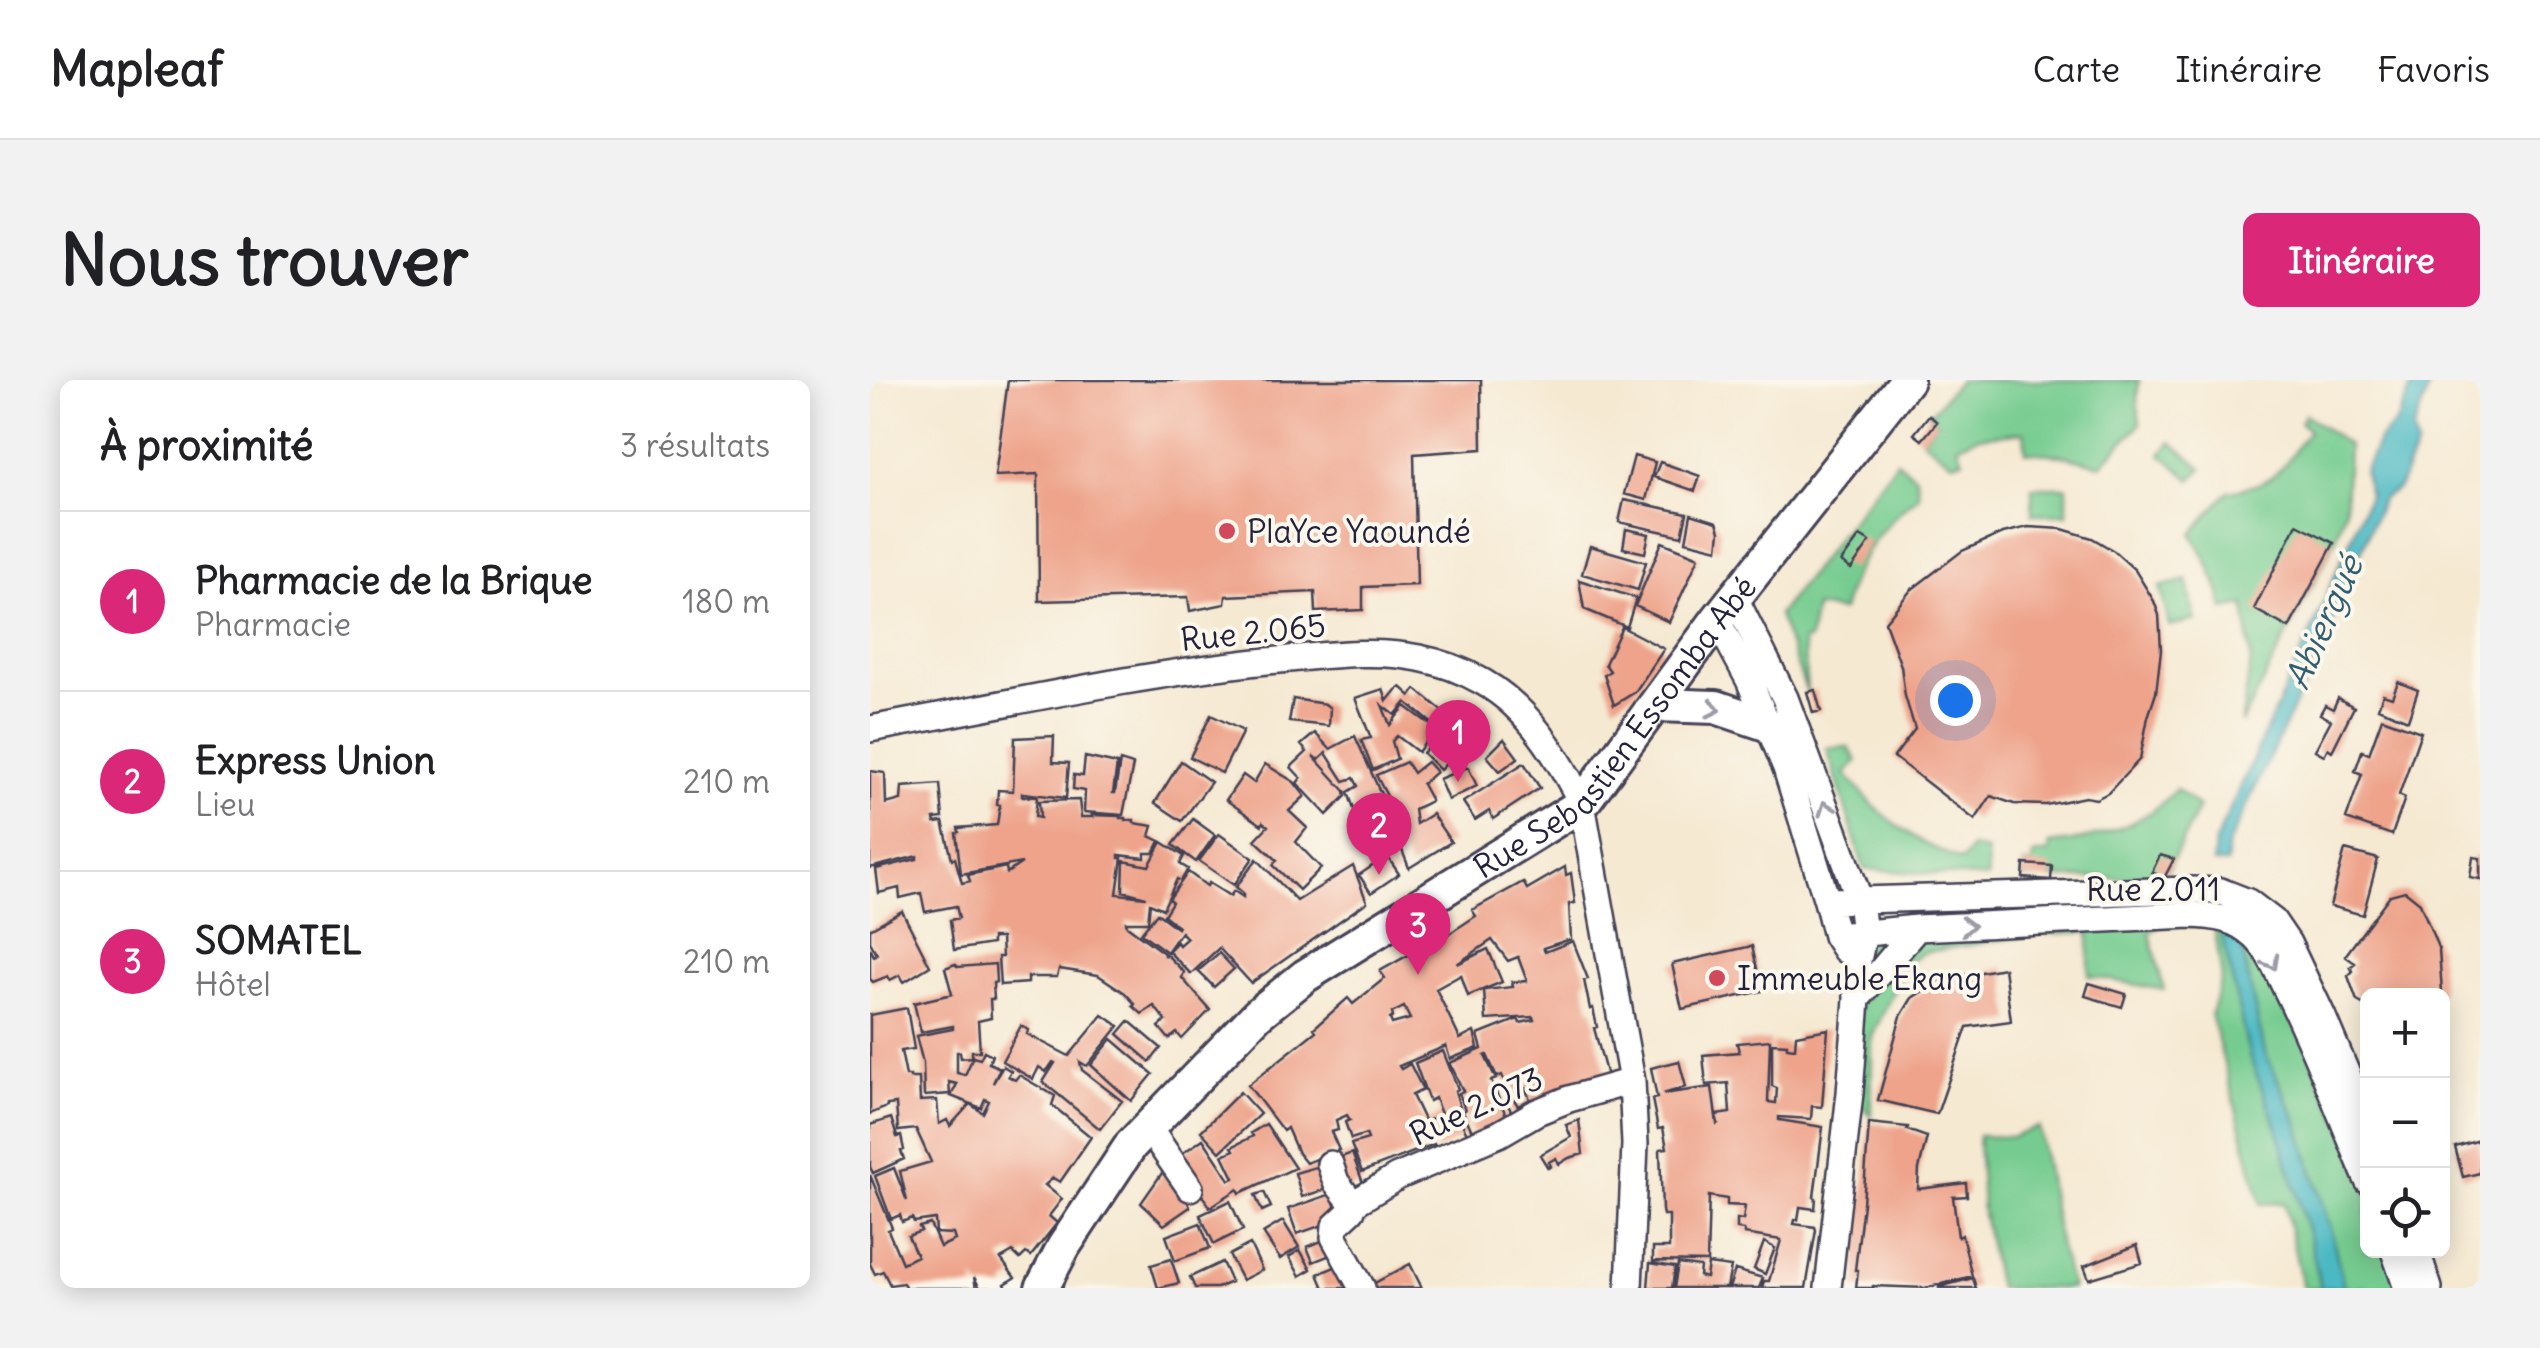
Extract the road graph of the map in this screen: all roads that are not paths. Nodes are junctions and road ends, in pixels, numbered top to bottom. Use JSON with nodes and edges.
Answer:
{"nodes":[{"id":1,"x":1907,"y":380,"type":"edge"},
{"id":2,"x":1726,"y":609,"type":"junction"},
{"id":3,"x":1656,"y":705,"type":"junction"},
{"id":4,"x":1769,"y":725,"type":"junction"},
{"id":5,"x":870,"y":729,"type":"edge"},
{"id":6,"x":1582,"y":804,"type":"junction"},
{"id":7,"x":1848,"y":866,"type":"junction"},
{"id":8,"x":1919,"y":898,"type":"junction"},
{"id":9,"x":1827,"y":900,"type":"junction"},
{"id":10,"x":1860,"y":901,"type":"junction"},
{"id":11,"x":1918,"y":928,"type":"junction"},
{"id":12,"x":1864,"y":934,"type":"junction"},
{"id":13,"x":1836,"y":936,"type":"junction"},
{"id":14,"x":1856,"y":969,"type":"junction"},
{"id":15,"x":1857,"y":999,"type":"junction"},
{"id":16,"x":1632,"y":1081,"type":"junction"},
{"id":17,"x":2360,"y":1105,"type":"edge"},
{"id":18,"x":1148,"y":1127,"type":"junction"},
{"id":19,"x":1330,"y":1164,"type":"dead end"},
{"id":20,"x":2362,"y":1168,"type":"edge"},
{"id":21,"x":1190,"y":1188,"type":"dead end"},
{"id":22,"x":1353,"y":1204,"type":"junction"},
{"id":23,"x":2397,"y":1258,"type":"edge"},
{"id":24,"x":2420,"y":1258,"type":"edge"},
{"id":25,"x":1042,"y":1288,"type":"edge"},
{"id":26,"x":1362,"y":1288,"type":"edge"},
{"id":27,"x":1629,"y":1288,"type":"edge"},
{"id":28,"x":1828,"y":1288,"type":"edge"},
{"id":29,"x":2407,"y":1288,"type":"edge"},
{"id":30,"x":2429,"y":1288,"type":"edge"}],
"edges":[{"from":1,"to":2,"type":"main road","name":"Rue Sebastien Essomba Abé"},
{"from":2,"to":3,"type":"main road","name":"Rue Sebastien Essomba Abé"},
{"from":2,"to":4,"type":"street"},
{"from":7,"to":2,"type":"street","one_way":true},
{"from":3,"to":4,"type":"main road","one_way":true},
{"from":3,"to":6,"type":"main road","name":"Rue Sebastien Essomba Abé"},
{"from":4,"to":9,"type":"street"},
{"from":5,"to":6,"type":"street","name":"Rue 2.065"},
{"from":6,"to":16,"type":"street","name":"Rue 2.065"},
{"from":6,"to":18,"type":"main road","name":"Rue Sebastien Essomba Abé"},
{"from":7,"to":8,"type":"street"},
{"from":7,"to":10,"type":"street"},
{"from":8,"to":10,"type":"street","name":"Rue 2.011"},
{"from":8,"to":17,"type":"street","name":"Rue 2.011"},
{"from":9,"to":10,"type":"street","name":"Rue 2.011"},
{"from":9,"to":13,"type":"street"},
{"from":10,"to":12,"type":"street"},
{"from":11,"to":12,"type":"street","name":"Rue 2.011"},
{"from":11,"to":15,"type":"street"},
{"from":11,"to":20,"type":"street","name":"Rue 2.011","one_way":true},
{"from":12,"to":13,"type":"street","name":"Rue 2.011"},
{"from":12,"to":14,"type":"street"},
{"from":13,"to":14,"type":"street"},
{"from":14,"to":15,"type":"street"},
{"from":15,"to":28,"type":"street"},
{"from":16,"to":22,"type":"street","name":"Rue 2.073"},
{"from":16,"to":27,"type":"street","name":"Rue 2.065"},
{"from":18,"to":21,"type":"street"},
{"from":18,"to":25,"type":"main road","name":"Rue Sebastien Essomba Abé"},
{"from":19,"to":22,"type":"street"},
{"from":22,"to":26,"type":"street"},
{"from":23,"to":29,"type":"street"},
{"from":24,"to":30,"type":"street"}]}
